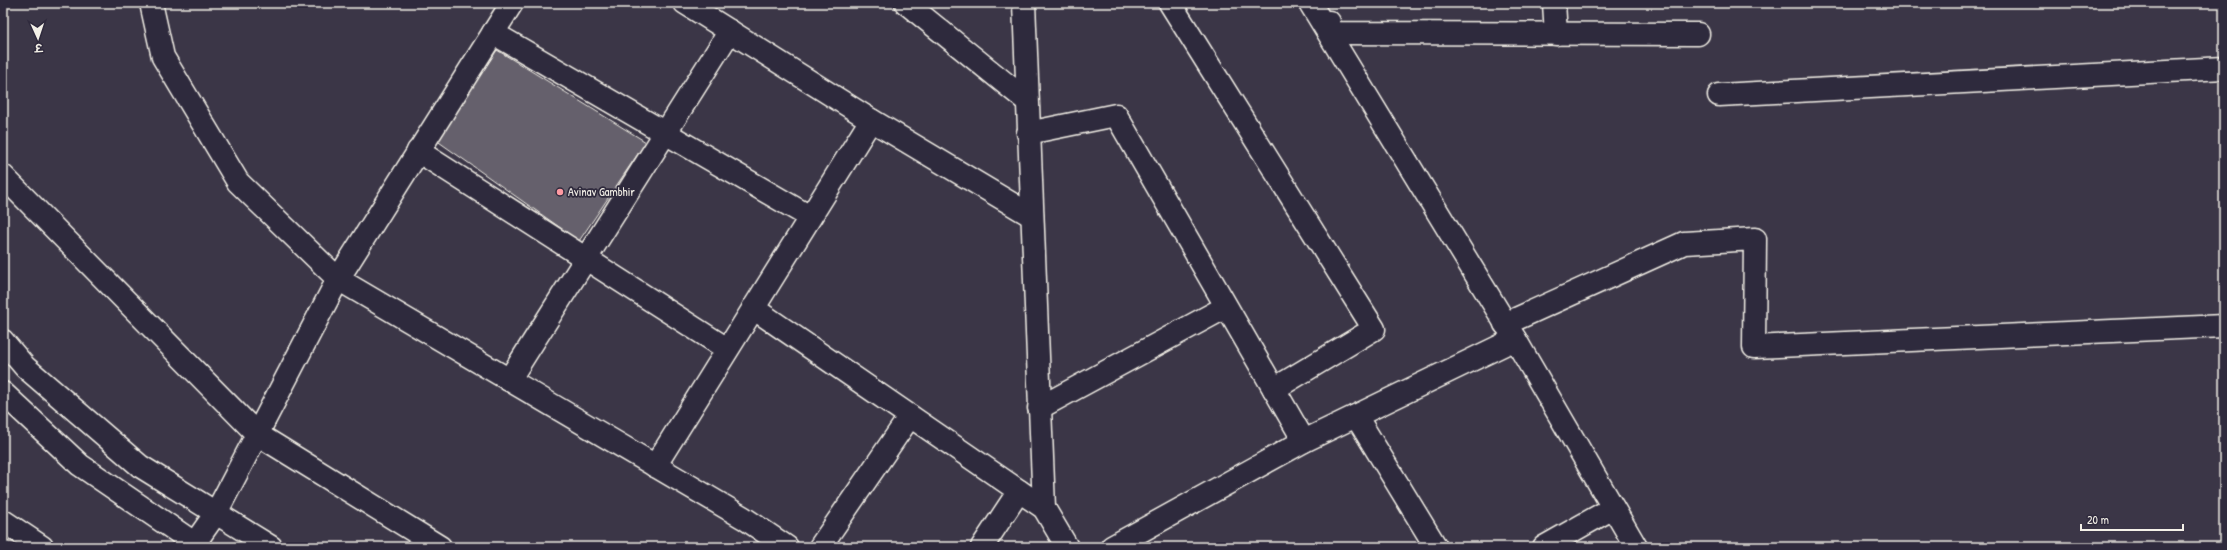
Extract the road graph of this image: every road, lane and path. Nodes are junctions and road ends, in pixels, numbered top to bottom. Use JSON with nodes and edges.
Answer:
{"nodes":[{"id":1,"x":151,"y":3,"type":"edge"},
{"id":2,"x":512,"y":3,"type":"edge"},
{"id":3,"x":685,"y":3,"type":"edge"},
{"id":4,"x":906,"y":3,"type":"edge"},
{"id":5,"x":1024,"y":3,"type":"edge"},
{"id":6,"x":1170,"y":3,"type":"edge"},
{"id":7,"x":1310,"y":3,"type":"edge"},
{"id":8,"x":1328,"y":3,"type":"edge"},
{"id":9,"x":1554,"y":3,"type":"edge"},
{"id":10,"x":730,"y":31,"type":"junction"},
{"id":11,"x":493,"y":33,"type":"junction"},
{"id":12,"x":1329,"y":33,"type":"junction"},
{"id":13,"x":1556,"y":34,"type":"junction"},
{"id":14,"x":1698,"y":34,"type":"dead end"},
{"id":15,"x":2224,"y":68,"type":"edge"},
{"id":16,"x":1719,"y":95,"type":"dead end"},
{"id":17,"x":1027,"y":101,"type":"junction"},
{"id":18,"x":870,"y":120,"type":"junction"},
{"id":19,"x":665,"y":133,"type":"junction"},
{"id":20,"x":1028,"y":133,"type":"junction"},
{"id":21,"x":418,"y":151,"type":"junction"},
{"id":22,"x":3,"y":176,"type":"edge"},
{"id":23,"x":1032,"y":216,"type":"junction"},
{"id":24,"x":810,"y":217,"type":"junction"},
{"id":25,"x":586,"y":259,"type":"junction"},
{"id":26,"x":338,"y":279,"type":"junction"},
{"id":27,"x":1226,"y":307,"type":"junction"},
{"id":28,"x":753,"y":308,"type":"junction"},
{"id":29,"x":2224,"y":326,"type":"edge"},
{"id":30,"x":1510,"y":332,"type":"junction"},
{"id":31,"x":3,"y":341,"type":"edge"},
{"id":32,"x":727,"y":349,"type":"junction"},
{"id":33,"x":509,"y":380,"type":"junction"},
{"id":34,"x":1274,"y":389,"type":"junction"},
{"id":35,"x":3,"y":392,"type":"edge"},
{"id":36,"x":1039,"y":408,"type":"junction"},
{"id":37,"x":910,"y":416,"type":"junction"},
{"id":38,"x":1356,"y":416,"type":"junction"},
{"id":39,"x":257,"y":434,"type":"junction"},
{"id":40,"x":1304,"y":441,"type":"junction"},
{"id":41,"x":655,"y":466,"type":"junction"},
{"id":42,"x":1019,"y":491,"type":"junction"},
{"id":43,"x":1044,"y":508,"type":"junction"},
{"id":44,"x":1613,"y":508,"type":"junction"},
{"id":45,"x":216,"y":513,"type":"junction"},
{"id":46,"x":3,"y":521,"type":"edge"},
{"id":47,"x":196,"y":546,"type":"edge"},
{"id":48,"x":42,"y":547,"type":"edge"},
{"id":49,"x":271,"y":547,"type":"edge"},
{"id":50,"x":440,"y":547,"type":"edge"},
{"id":51,"x":787,"y":547,"type":"edge"},
{"id":52,"x":820,"y":547,"type":"edge"},
{"id":53,"x":982,"y":547,"type":"edge"},
{"id":54,"x":1067,"y":547,"type":"edge"},
{"id":55,"x":1112,"y":547,"type":"edge"},
{"id":56,"x":1436,"y":547,"type":"edge"},
{"id":57,"x":1544,"y":547,"type":"edge"},
{"id":58,"x":1636,"y":547,"type":"edge"}],
"edges":[{"from":1,"to":26,"type":"street"},
{"from":2,"to":11,"type":"street"},
{"from":3,"to":10,"type":"street"},
{"from":4,"to":17,"type":"street"},
{"from":5,"to":17,"type":"street"},
{"from":6,"to":34,"type":"street"},
{"from":7,"to":12,"type":"street"},
{"from":8,"to":12,"type":"street"},
{"from":9,"to":13,"type":"street"},
{"from":10,"to":18,"type":"street"},
{"from":10,"to":19,"type":"street"},
{"from":11,"to":19,"type":"street"},
{"from":11,"to":21,"type":"street"},
{"from":12,"to":13,"type":"street"},
{"from":12,"to":30,"type":"street"},
{"from":13,"to":14,"type":"street"},
{"from":15,"to":16,"type":"street"},
{"from":17,"to":20,"type":"street"},
{"from":18,"to":23,"type":"street"},
{"from":18,"to":24,"type":"street"},
{"from":19,"to":24,"type":"street"},
{"from":19,"to":25,"type":"street"},
{"from":20,"to":23,"type":"street"},
{"from":20,"to":27,"type":"street"},
{"from":21,"to":25,"type":"street"},
{"from":21,"to":26,"type":"street"},
{"from":22,"to":39,"type":"street"},
{"from":23,"to":36,"type":"street"},
{"from":24,"to":28,"type":"street"},
{"from":25,"to":32,"type":"street"},
{"from":25,"to":33,"type":"street"},
{"from":26,"to":33,"type":"street"},
{"from":26,"to":39,"type":"street"},
{"from":27,"to":34,"type":"street"},
{"from":27,"to":36,"type":"street"},
{"from":28,"to":32,"type":"street"},
{"from":28,"to":37,"type":"street"},
{"from":29,"to":30,"type":"street"},
{"from":30,"to":38,"type":"street"},
{"from":30,"to":44,"type":"street"},
{"from":31,"to":45,"type":"street"},
{"from":32,"to":41,"type":"street"},
{"from":33,"to":41,"type":"street"},
{"from":34,"to":40,"type":"street"},
{"from":35,"to":47,"type":"street"},
{"from":36,"to":43,"type":"street"},
{"from":37,"to":42,"type":"street"},
{"from":37,"to":52,"type":"street"},
{"from":38,"to":40,"type":"street"},
{"from":38,"to":56,"type":"street"},
{"from":39,"to":45,"type":"street"},
{"from":39,"to":50,"type":"street"},
{"from":40,"to":55,"type":"street"},
{"from":41,"to":51,"type":"street"},
{"from":42,"to":43,"type":"street"},
{"from":42,"to":53,"type":"street"},
{"from":43,"to":54,"type":"street"},
{"from":44,"to":57,"type":"street"},
{"from":44,"to":58,"type":"street"},
{"from":45,"to":47,"type":"street"},
{"from":45,"to":49,"type":"street"},
{"from":46,"to":48,"type":"street"}]}
